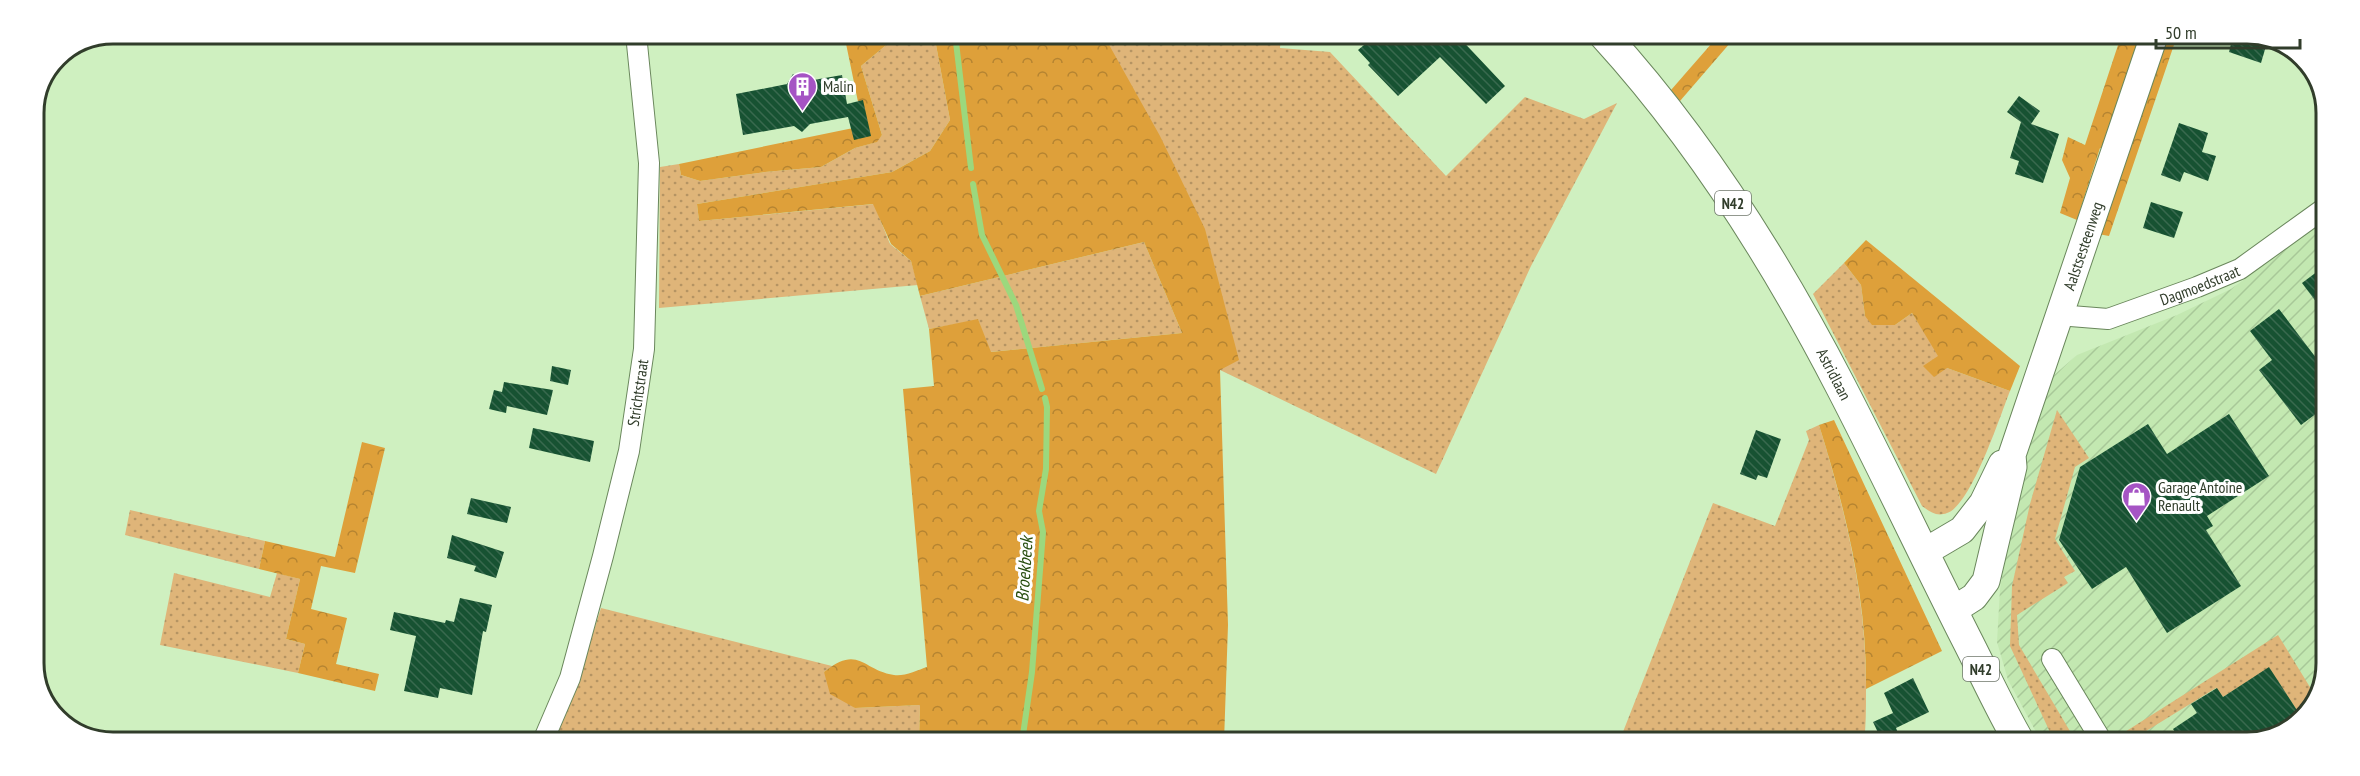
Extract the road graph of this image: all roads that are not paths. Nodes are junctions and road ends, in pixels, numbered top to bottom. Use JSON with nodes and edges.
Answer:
{"nodes":[{"id":1,"x":637,"y":44,"type":"edge"},
{"id":2,"x":1612,"y":44,"type":"edge"},
{"id":3,"x":2151,"y":44,"type":"edge"},
{"id":4,"x":2316,"y":214,"type":"edge"},
{"id":5,"x":2058,"y":315,"type":"junction"},
{"id":6,"x":2012,"y":455,"type":"junction"},
{"id":7,"x":1923,"y":554,"type":"junction"},
{"id":8,"x":1952,"y":611,"type":"junction"},
{"id":9,"x":2052,"y":659,"type":"dead end"},
{"id":10,"x":547,"y":732,"type":"edge"},
{"id":11,"x":2008,"y":732,"type":"edge"},
{"id":12,"x":2096,"y":732,"type":"edge"}],
"edges":[{"from":1,"to":10,"type":"street","name":"Strichtstraat"},
{"from":2,"to":7,"type":"main road","name":"Astridlaan","number":"N42"},
{"from":3,"to":5,"type":"main road","name":"Aalstsesteenweg"},
{"from":4,"to":5,"type":"street","name":"Dagmoedstraat"},
{"from":5,"to":6,"type":"main road","name":"Aalstsesteenweg"},
{"from":6,"to":7,"type":"main road","name":"Aalstsesteenweg"},
{"from":6,"to":8,"type":"main road","name":"Aalstsesteenweg"},
{"from":7,"to":8,"type":"main road","name":"Astridlaan","number":"N42"},
{"from":8,"to":11,"type":"main road","name":"Astridlaan","number":"N42"},
{"from":9,"to":12,"type":"street"}]}
